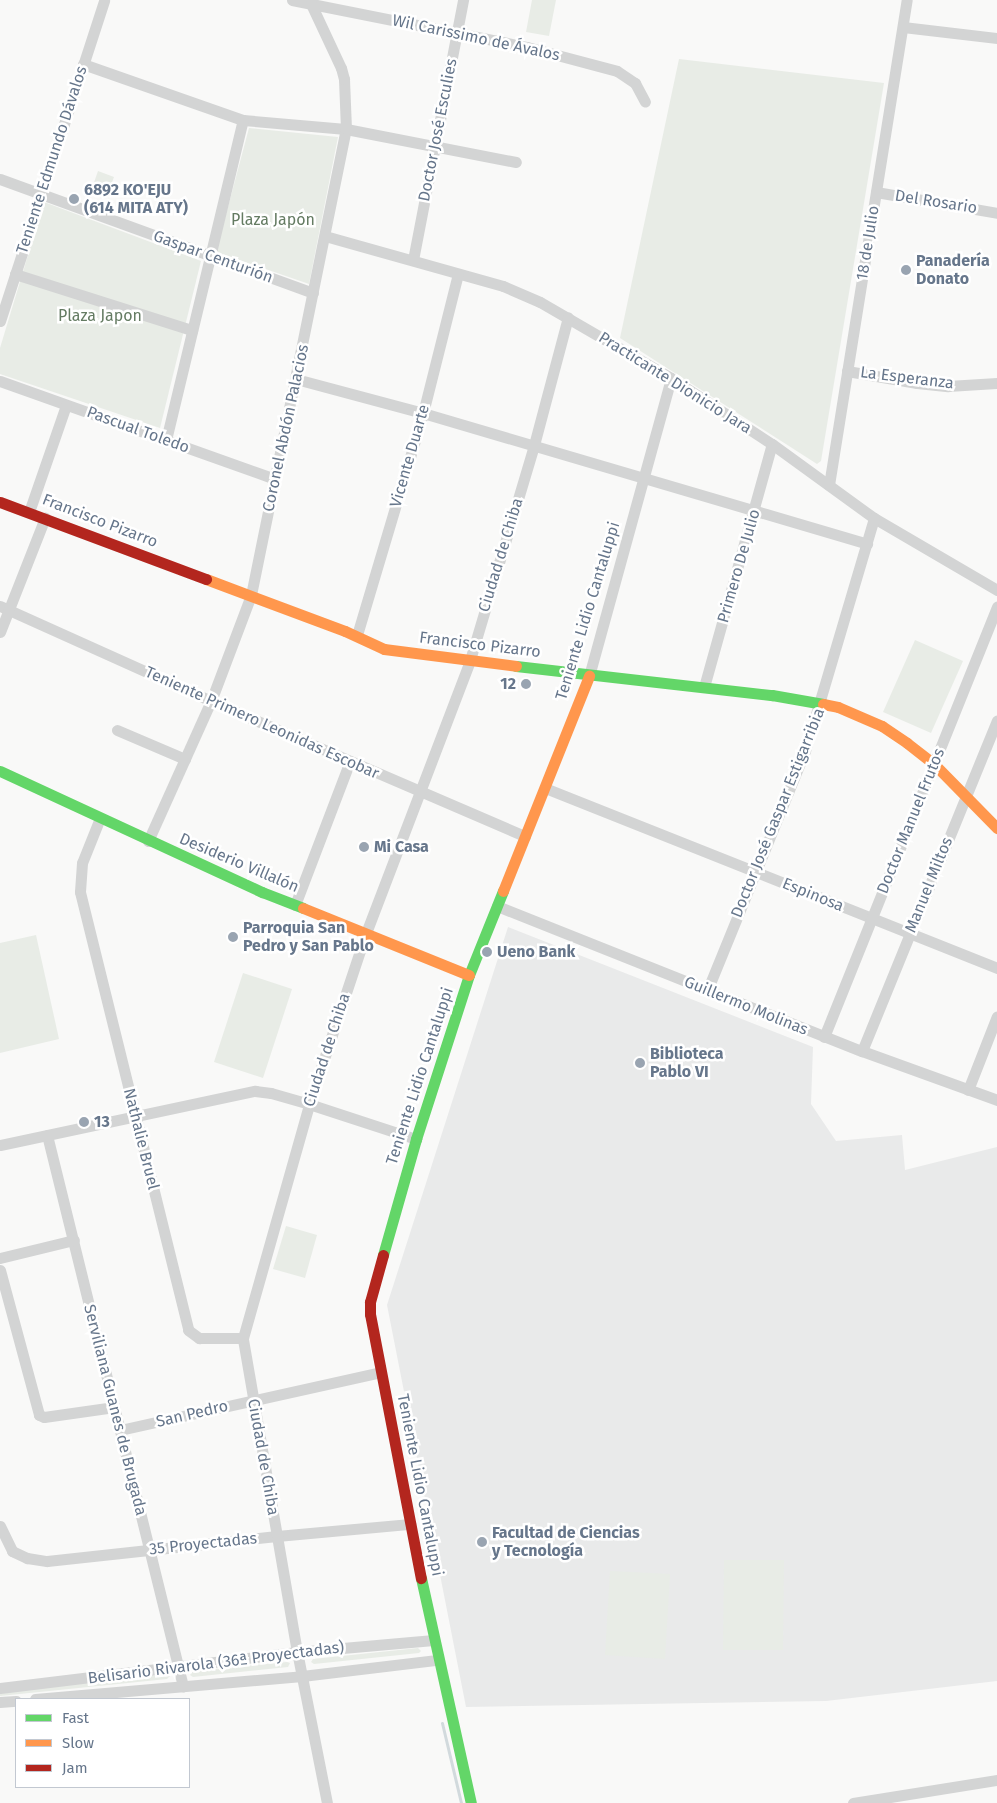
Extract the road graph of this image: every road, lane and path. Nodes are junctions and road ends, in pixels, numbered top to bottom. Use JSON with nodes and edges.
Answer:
{"nodes":[{"id":1,"x":104,"y":0,"type":"edge"},
{"id":2,"x":292,"y":0,"type":"edge"},
{"id":3,"x":463,"y":0,"type":"edge"},
{"id":4,"x":907,"y":0,"type":"edge"},
{"id":5,"x":311,"y":4,"type":"junction"},
{"id":6,"x":903,"y":27,"type":"junction"},
{"id":7,"x":456,"y":33,"type":"junction"},
{"id":8,"x":997,"y":38,"type":"edge"},
{"id":9,"x":83,"y":64,"type":"junction"},
{"id":10,"x":646,"y":102,"type":"dead end"},
{"id":11,"x":243,"y":120,"type":"junction"},
{"id":12,"x":346,"y":130,"type":"junction"},
{"id":13,"x":434,"y":147,"type":"junction"},
{"id":14,"x":516,"y":162,"type":"dead end"},
{"id":15,"x":0,"y":179,"type":"edge"},
{"id":16,"x":876,"y":192,"type":"junction"},
{"id":17,"x":41,"y":194,"type":"junction"},
{"id":18,"x":997,"y":213,"type":"edge"},
{"id":19,"x":324,"y":236,"type":"junction"},
{"id":20,"x":210,"y":256,"type":"junction"},
{"id":21,"x":412,"y":260,"type":"junction"},
{"id":22,"x":15,"y":274,"type":"junction"},
{"id":23,"x":458,"y":274,"type":"junction"},
{"id":24,"x":313,"y":293,"type":"junction"},
{"id":25,"x":568,"y":318,"type":"junction"},
{"id":26,"x":0,"y":321,"type":"edge"},
{"id":27,"x":192,"y":330,"type":"junction"},
{"id":28,"x":847,"y":371,"type":"junction"},
{"id":29,"x":671,"y":378,"type":"junction"},
{"id":30,"x":296,"y":379,"type":"junction"},
{"id":31,"x":0,"y":381,"type":"edge"},
{"id":32,"x":997,"y":382,"type":"edge"},
{"id":33,"x":66,"y":404,"type":"junction"},
{"id":34,"x":423,"y":413,"type":"junction"},
{"id":35,"x":166,"y":440,"type":"junction"},
{"id":36,"x":772,"y":444,"type":"junction"},
{"id":37,"x":534,"y":445,"type":"junction"},
{"id":38,"x":644,"y":478,"type":"junction"},
{"id":39,"x":275,"y":479,"type":"junction"},
{"id":40,"x":829,"y":485,"type":"junction"},
{"id":41,"x":0,"y":502,"type":"edge"},
{"id":42,"x":29,"y":512,"type":"junction"},
{"id":43,"x":754,"y":512,"type":"junction"},
{"id":44,"x":45,"y":518,"type":"junction"},
{"id":45,"x":874,"y":518,"type":"junction"},
{"id":46,"x":867,"y":544,"type":"junction"},
{"id":47,"x":997,"y":590,"type":"edge"},
{"id":48,"x":251,"y":595,"type":"junction"},
{"id":49,"x":997,"y":606,"type":"edge"},
{"id":50,"x":5,"y":608,"type":"edge"},
{"id":51,"x":0,"y":632,"type":"edge"},
{"id":52,"x":357,"y":636,"type":"junction"},
{"id":53,"x":470,"y":660,"type":"junction"},
{"id":54,"x":589,"y":676,"type":"junction"},
{"id":55,"x":704,"y":687,"type":"junction"},
{"id":56,"x":211,"y":702,"type":"junction"},
{"id":57,"x":821,"y":704,"type":"junction"},
{"id":58,"x":997,"y":720,"type":"edge"},
{"id":59,"x":117,"y":730,"type":"dead end"},
{"id":60,"x":185,"y":759,"type":"junction"},
{"id":61,"x":350,"y":760,"type":"junction"},
{"id":62,"x":934,"y":764,"type":"junction"},
{"id":63,"x":0,"y":771,"type":"edge"},
{"id":64,"x":545,"y":788,"type":"junction"},
{"id":65,"x":421,"y":793,"type":"junction"},
{"id":66,"x":966,"y":797,"type":"junction"},
{"id":67,"x":100,"y":818,"type":"junction"},
{"id":68,"x":997,"y":828,"type":"edge"},
{"id":69,"x":525,"y":836,"type":"junction"},
{"id":70,"x":148,"y":841,"type":"junction"},
{"id":71,"x":755,"y":872,"type":"junction"},
{"id":72,"x":295,"y":904,"type":"junction"},
{"id":73,"x":496,"y":906,"type":"junction"},
{"id":74,"x":872,"y":918,"type":"junction"},
{"id":75,"x":366,"y":933,"type":"junction"},
{"id":76,"x":910,"y":933,"type":"junction"},
{"id":77,"x":997,"y":968,"type":"edge"},
{"id":78,"x":469,"y":975,"type":"junction"},
{"id":79,"x":707,"y":991,"type":"junction"},
{"id":80,"x":997,"y":1016,"type":"edge"},
{"id":81,"x":824,"y":1037,"type":"junction"},
{"id":82,"x":862,"y":1051,"type":"junction"},
{"id":83,"x":968,"y":1090,"type":"junction"},
{"id":84,"x":997,"y":1100,"type":"edge"},
{"id":85,"x":308,"y":1104,"type":"junction"},
{"id":86,"x":135,"y":1116,"type":"junction"},
{"id":87,"x":47,"y":1135,"type":"junction"},
{"id":88,"x":416,"y":1139,"type":"junction"},
{"id":89,"x":0,"y":1145,"type":"edge"},
{"id":90,"x":74,"y":1240,"type":"junction"},
{"id":91,"x":0,"y":1258,"type":"edge"},
{"id":92,"x":0,"y":1270,"type":"edge"},
{"id":93,"x":243,"y":1338,"type":"junction"},
{"id":94,"x":381,"y":1372,"type":"junction"},
{"id":95,"x":253,"y":1400,"type":"junction"},
{"id":96,"x":114,"y":1407,"type":"junction"},
{"id":97,"x":120,"y":1430,"type":"junction"},
{"id":98,"x":410,"y":1524,"type":"junction"},
{"id":99,"x":0,"y":1526,"type":"edge"},
{"id":100,"x":277,"y":1536,"type":"junction"},
{"id":101,"x":150,"y":1549,"type":"junction"},
{"id":102,"x":433,"y":1640,"type":"junction"},
{"id":103,"x":297,"y":1652,"type":"junction"},
{"id":104,"x":437,"y":1660,"type":"junction"},
{"id":105,"x":180,"y":1668,"type":"junction"},
{"id":106,"x":302,"y":1676,"type":"junction"},
{"id":107,"x":183,"y":1686,"type":"junction"},
{"id":108,"x":0,"y":1688,"type":"edge"},
{"id":109,"x":46,"y":1698,"type":"edge"},
{"id":110,"x":15,"y":1701,"type":"edge"},
{"id":111,"x":0,"y":1702,"type":"edge"},
{"id":112,"x":997,"y":1780,"type":"edge"},
{"id":113,"x":327,"y":1803,"type":"edge"},
{"id":114,"x":471,"y":1803,"type":"edge"},
{"id":115,"x":853,"y":1803,"type":"edge"}],
"edges":[{"from":1,"to":9,"type":"street","name":"Teniente Edmundo Dávalos"},
{"from":2,"to":5,"type":"street","name":"Wil Carissimo de Ávalos"},
{"from":3,"to":7,"type":"street","name":"Doctor José Esculies"},
{"from":4,"to":6,"type":"street","name":"18 de Julio"},
{"from":5,"to":7,"type":"street","name":"Wil Carissimo de Ávalos"},
{"from":5,"to":12,"type":"street","name":"Coronel Abdón Palacios"},
{"from":6,"to":8,"type":"street"},
{"from":6,"to":16,"type":"street","name":"18 de Julio"},
{"from":7,"to":10,"type":"street","name":"Wil Carissimo de Ávalos"},
{"from":7,"to":13,"type":"street","name":"Doctor José Esculies"},
{"from":9,"to":11,"type":"street"},
{"from":9,"to":17,"type":"street","name":"Teniente Edmundo Dávalos"},
{"from":11,"to":12,"type":"street"},
{"from":11,"to":20,"type":"street"},
{"from":12,"to":13,"type":"street"},
{"from":12,"to":19,"type":"street","name":"Coronel Abdón Palacios"},
{"from":13,"to":14,"type":"street"},
{"from":13,"to":21,"type":"street","name":"Doctor José Esculies"},
{"from":15,"to":17,"type":"street","name":"Gaspar Centurión"},
{"from":16,"to":18,"type":"street","name":"Del Rosario"},
{"from":16,"to":28,"type":"street","name":"18 de Julio"},
{"from":17,"to":20,"type":"street","name":"Gaspar Centurión"},
{"from":17,"to":22,"type":"street","name":"Teniente Edmundo Dávalos"},
{"from":19,"to":21,"type":"street","name":"Practicante Dionicio Jara"},
{"from":19,"to":24,"type":"street","name":"Coronel Abdón Palacios"},
{"from":20,"to":24,"type":"street","name":"Gaspar Centurión"},
{"from":20,"to":27,"type":"street"},
{"from":21,"to":23,"type":"street","name":"Practicante Dionicio Jara"},
{"from":22,"to":26,"type":"street","name":"Teniente Edmundo Dávalos"},
{"from":22,"to":27,"type":"street"},
{"from":23,"to":25,"type":"street","name":"Practicante Dionicio Jara"},
{"from":23,"to":34,"type":"street","name":"Vicente Duarte"},
{"from":24,"to":30,"type":"street","name":"Coronel Abdón Palacios"},
{"from":25,"to":29,"type":"street","name":"Practicante Dionicio Jara"},
{"from":25,"to":37,"type":"street","name":"Ciudad de Chiba"},
{"from":27,"to":35,"type":"street"},
{"from":28,"to":32,"type":"street","name":"La Esperanza"},
{"from":28,"to":40,"type":"street","name":"18 de Julio"},
{"from":29,"to":36,"type":"street","name":"Practicante Dionicio Jara"},
{"from":29,"to":38,"type":"street","name":"Teniente Lidio Cantaluppi"},
{"from":30,"to":34,"type":"street"},
{"from":30,"to":39,"type":"street","name":"Coronel Abdón Palacios"},
{"from":31,"to":33,"type":"street","name":"Pascual Toledo"},
{"from":33,"to":35,"type":"street","name":"Pascual Toledo"},
{"from":33,"to":42,"type":"street"},
{"from":34,"to":37,"type":"street"},
{"from":34,"to":52,"type":"street","name":"Vicente Duarte"},
{"from":35,"to":39,"type":"street","name":"Pascual Toledo"},
{"from":36,"to":40,"type":"street","name":"Practicante Dionicio Jara"},
{"from":36,"to":43,"type":"street","name":"Primero De Julio"},
{"from":37,"to":38,"type":"street"},
{"from":37,"to":53,"type":"street","name":"Ciudad de Chiba"},
{"from":38,"to":43,"type":"street"},
{"from":38,"to":54,"type":"street","name":"Teniente Lidio Cantaluppi"},
{"from":39,"to":48,"type":"street","name":"Coronel Abdón Palacios"},
{"from":40,"to":45,"type":"street","name":"Practicante Dionicio Jara"},
{"from":41,"to":42,"type":"street","name":"Francisco Pizarro"},
{"from":42,"to":44,"type":"street","name":"Francisco Pizarro"},
{"from":43,"to":46,"type":"street"},
{"from":43,"to":55,"type":"street","name":"Primero De Julio"},
{"from":44,"to":48,"type":"street","name":"Francisco Pizarro"},
{"from":44,"to":50,"type":"street"},
{"from":45,"to":46,"type":"street","name":"Doctor José Gaspar Estigarribia"},
{"from":45,"to":47,"type":"street","name":"Practicante Dionicio Jara"},
{"from":46,"to":57,"type":"street","name":"Doctor José Gaspar Estigarribia"},
{"from":48,"to":52,"type":"street","name":"Francisco Pizarro"},
{"from":48,"to":56,"type":"street","name":"Coronel Abdón Palacios"},
{"from":49,"to":62,"type":"street","name":"Doctor Manuel Frutos"},
{"from":50,"to":51,"type":"street"},
{"from":50,"to":56,"type":"street","name":"Teniente Primero Leonidas Escobar"},
{"from":52,"to":53,"type":"street","name":"Francisco Pizarro"},
{"from":53,"to":54,"type":"street","name":"Francisco Pizarro"},
{"from":53,"to":65,"type":"street","name":"Ciudad de Chiba"},
{"from":54,"to":55,"type":"street","name":"Francisco Pizarro"},
{"from":54,"to":64,"type":"street","name":"Teniente Lidio Cantaluppi"},
{"from":55,"to":57,"type":"street","name":"Francisco Pizarro"},
{"from":56,"to":60,"type":"street","name":"Coronel Abdón Palacios"},
{"from":56,"to":61,"type":"street","name":"Teniente Primero Leonidas Escobar"},
{"from":57,"to":62,"type":"street","name":"Francisco Pizarro"},
{"from":57,"to":71,"type":"street","name":"Doctor José Gaspar Estigarribia"},
{"from":58,"to":66,"type":"street","name":"Manuel Miltos"},
{"from":59,"to":60,"type":"street"},
{"from":60,"to":70,"type":"street","name":"Coronel Abdón Palacios"},
{"from":61,"to":65,"type":"street","name":"Teniente Primero Leonidas Escobar"},
{"from":61,"to":72,"type":"street"},
{"from":62,"to":66,"type":"street","name":"Francisco Pizarro"},
{"from":62,"to":74,"type":"street","name":"Doctor Manuel Frutos"},
{"from":63,"to":67,"type":"street","name":"Desiderio Villalón"},
{"from":64,"to":69,"type":"street","name":"Teniente Lidio Cantaluppi"},
{"from":64,"to":71,"type":"street","name":"Espinosa"},
{"from":65,"to":69,"type":"street","name":"Teniente Primero Leonidas Escobar"},
{"from":65,"to":75,"type":"street","name":"Ciudad de Chiba"},
{"from":66,"to":68,"type":"street","name":"Francisco Pizarro"},
{"from":66,"to":76,"type":"street","name":"Manuel Miltos"},
{"from":67,"to":70,"type":"street","name":"Desiderio Villalón"},
{"from":67,"to":86,"type":"street","name":"Nathalie Bruel"},
{"from":69,"to":73,"type":"street","name":"Teniente Lidio Cantaluppi"},
{"from":70,"to":72,"type":"street","name":"Desiderio Villalón"},
{"from":71,"to":74,"type":"street","name":"Espinosa"},
{"from":71,"to":79,"type":"street","name":"Doctor José Gaspar Estigarribia"},
{"from":72,"to":75,"type":"street","name":"Desiderio Villalón"},
{"from":73,"to":78,"type":"street","name":"Teniente Lidio Cantaluppi"},
{"from":73,"to":79,"type":"street","name":"Guillermo Molinas"},
{"from":74,"to":76,"type":"street","name":"Espinosa"},
{"from":74,"to":81,"type":"street","name":"Doctor Manuel Frutos"},
{"from":75,"to":78,"type":"street","name":"Desiderio Villalón"},
{"from":75,"to":85,"type":"street","name":"Ciudad de Chiba"},
{"from":76,"to":77,"type":"street","name":"Espinosa"},
{"from":76,"to":82,"type":"street","name":"Manuel Miltos"},
{"from":78,"to":88,"type":"street","name":"Teniente Lidio Cantaluppi"},
{"from":79,"to":81,"type":"street","name":"Guillermo Molinas"},
{"from":80,"to":83,"type":"street"},
{"from":81,"to":82,"type":"street","name":"Guillermo Molinas"},
{"from":82,"to":83,"type":"street","name":"Guillermo Molinas"},
{"from":83,"to":84,"type":"street","name":"Guillermo Molinas"},
{"from":85,"to":86,"type":"street"},
{"from":85,"to":88,"type":"street"},
{"from":85,"to":93,"type":"street","name":"Ciudad de Chiba"},
{"from":86,"to":87,"type":"street"},
{"from":86,"to":93,"type":"street","name":"Nathalie Bruel"},
{"from":87,"to":89,"type":"street"},
{"from":87,"to":90,"type":"street","name":"Serviliana Guanes de Brugada"},
{"from":88,"to":94,"type":"street","name":"Teniente Lidio Cantaluppi"},
{"from":90,"to":91,"type":"street"},
{"from":90,"to":96,"type":"street","name":"Serviliana Guanes de Brugada"},
{"from":92,"to":96,"type":"street"},
{"from":93,"to":95,"type":"street","name":"Ciudad de Chiba"},
{"from":94,"to":95,"type":"street","name":"San Pedro"},
{"from":94,"to":98,"type":"street","name":"Teniente Lidio Cantaluppi"},
{"from":95,"to":97,"type":"street","name":"San Pedro"},
{"from":95,"to":100,"type":"street","name":"Ciudad de Chiba"},
{"from":96,"to":97,"type":"street","name":"Serviliana Guanes de Brugada"},
{"from":97,"to":101,"type":"street","name":"Serviliana Guanes de Brugada"},
{"from":98,"to":100,"type":"street","name":"35 Proyectadas"},
{"from":98,"to":102,"type":"street","name":"Teniente Lidio Cantaluppi"},
{"from":99,"to":101,"type":"street","name":"35 Proyectadas"},
{"from":100,"to":101,"type":"street","name":"35 Proyectadas"},
{"from":100,"to":103,"type":"street","name":"Ciudad de Chiba"},
{"from":101,"to":105,"type":"street","name":"Serviliana Guanes de Brugada"},
{"from":102,"to":103,"type":"street","name":"Belisario Rivarola (36ª Proyectadas)"},
{"from":102,"to":104,"type":"street","name":"Teniente Lidio Cantaluppi"},
{"from":103,"to":105,"type":"street","name":"Belisario Rivarola (36ª Proyectadas)"},
{"from":103,"to":106,"type":"street","name":"Ciudad de Chiba"},
{"from":104,"to":106,"type":"street","name":"Belisario Rivarola (36ª Proyectadas)"},
{"from":104,"to":114,"type":"street","name":"Teniente Lidio Cantaluppi"},
{"from":105,"to":107,"type":"street","name":"Serviliana Guanes de Brugada"},
{"from":105,"to":108,"type":"street","name":"Belisario Rivarola (36ª Proyectadas)"},
{"from":106,"to":107,"type":"street","name":"Belisario Rivarola (36ª Proyectadas)"},
{"from":106,"to":113,"type":"street","name":"Ciudad de Chiba"},
{"from":107,"to":109,"type":"street","name":"Belisario Rivarola (36ª Proyectadas)"},
{"from":110,"to":111,"type":"street"},
{"from":112,"to":115,"type":"street"}]}
